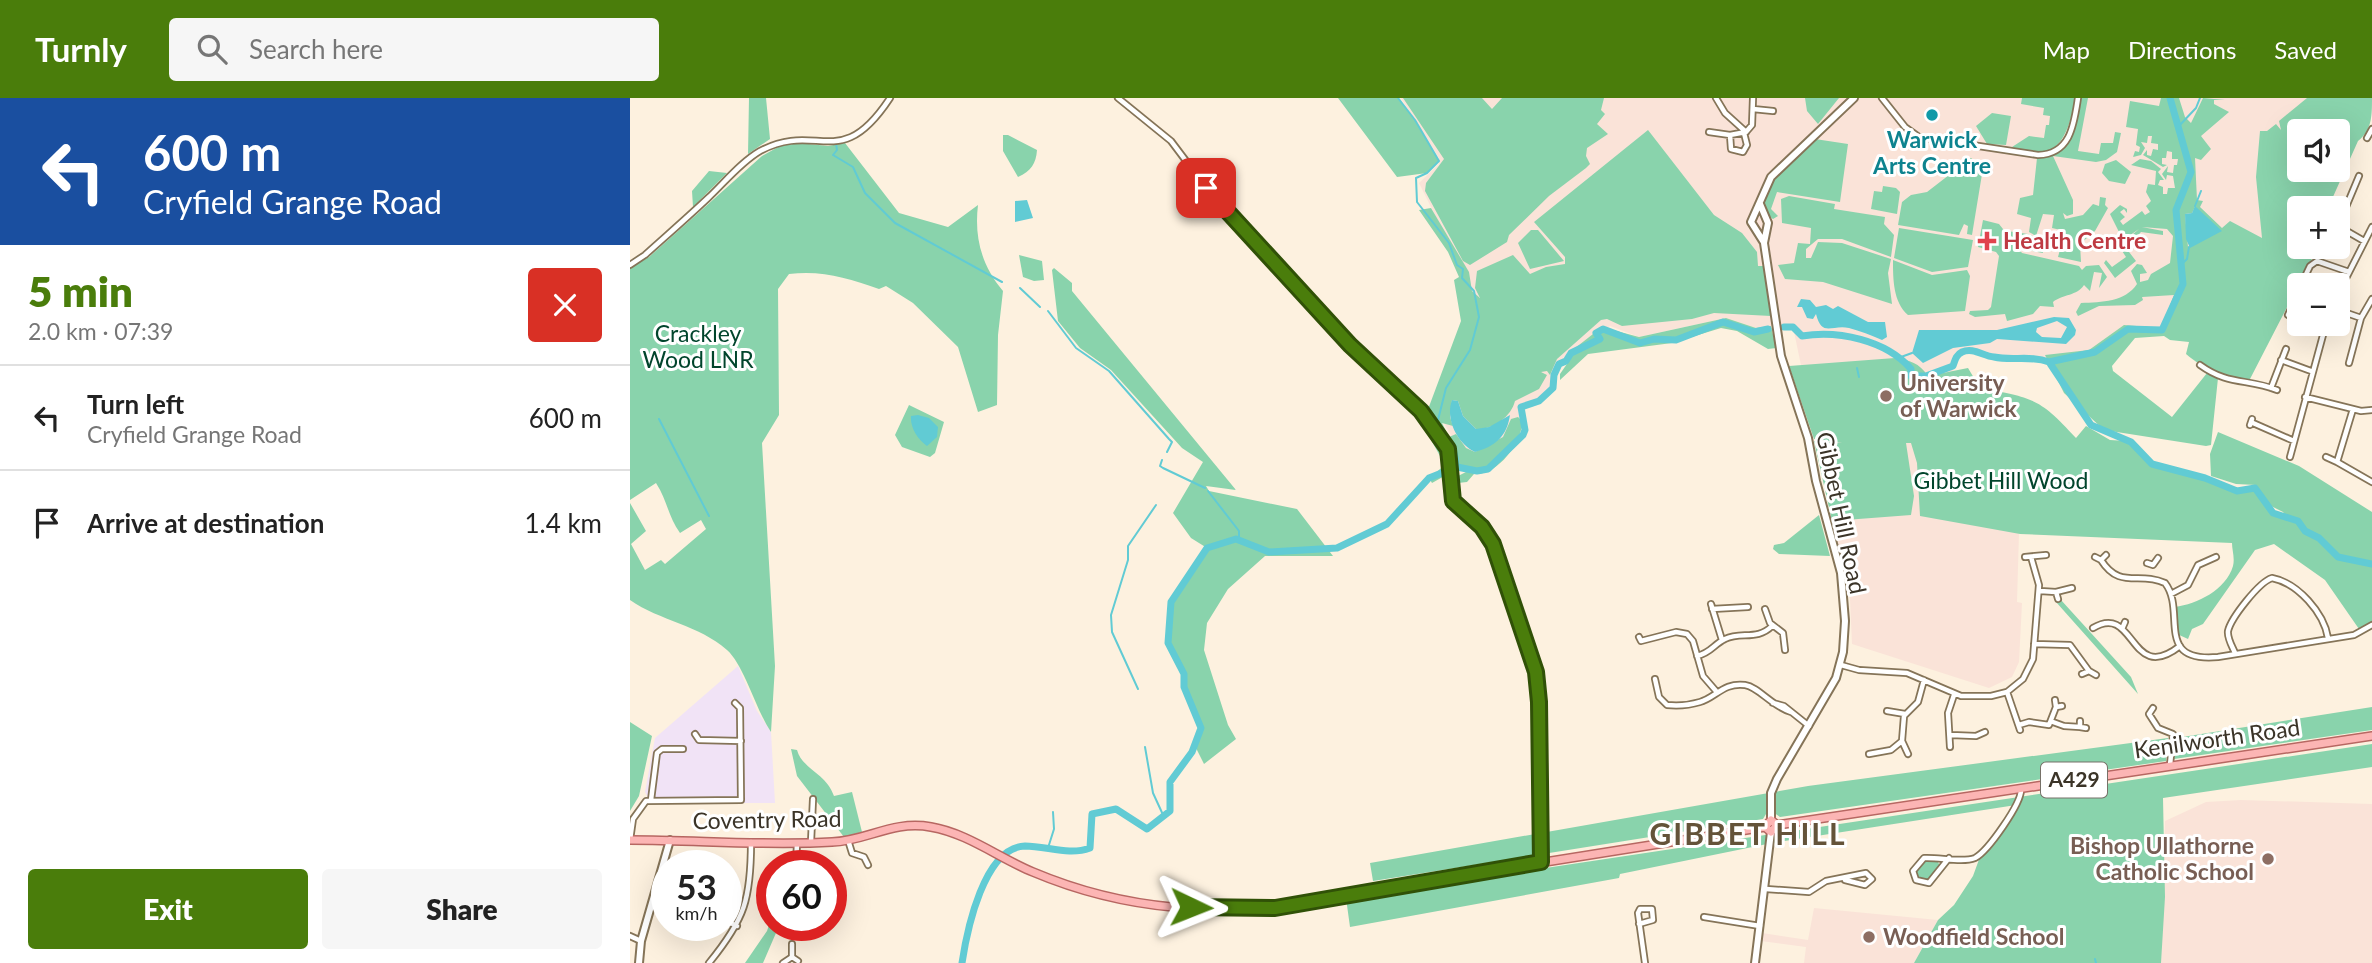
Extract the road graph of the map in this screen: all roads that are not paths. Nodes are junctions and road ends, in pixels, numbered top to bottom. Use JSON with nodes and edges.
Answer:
{"nodes":[{"id":1,"x":881,"y":98,"type":"edge"},
{"id":2,"x":890,"y":98,"type":"edge"},
{"id":3,"x":1118,"y":98,"type":"edge"},
{"id":4,"x":1716,"y":98,"type":"edge"},
{"id":5,"x":1753,"y":98,"type":"edge"},
{"id":6,"x":2078,"y":98,"type":"edge"},
{"id":7,"x":1852,"y":99,"type":"edge"},
{"id":8,"x":1884,"y":100,"type":"edge"},
{"id":9,"x":885,"y":106,"type":"junction"},
{"id":10,"x":1753,"y":109,"type":"junction"},
{"id":11,"x":1773,"y":111,"type":"dead end"},
{"id":12,"x":2372,"y":129,"type":"edge"},
{"id":13,"x":1709,"y":132,"type":"dead end"},
{"id":14,"x":1745,"y":132,"type":"junction"},
{"id":15,"x":1730,"y":135,"type":"junction"},
{"id":16,"x":2367,"y":138,"type":"dead end"},
{"id":17,"x":2359,"y":176,"type":"dead end"},
{"id":18,"x":2350,"y":182,"type":"edge"},
{"id":19,"x":2356,"y":184,"type":"junction"},
{"id":20,"x":2350,"y":198,"type":"edge"},
{"id":21,"x":1760,"y":204,"type":"junction"},
{"id":22,"x":1755,"y":216,"type":"junction"},
{"id":23,"x":1764,"y":216,"type":"junction"},
{"id":24,"x":2372,"y":227,"type":"edge"},
{"id":25,"x":1761,"y":231,"type":"junction"},
{"id":26,"x":2350,"y":233,"type":"edge"},
{"id":27,"x":2364,"y":241,"type":"junction"},
{"id":28,"x":630,"y":265,"type":"edge"},
{"id":29,"x":2349,"y":272,"type":"joint"},
{"id":30,"x":2306,"y":273,"type":"edge"},
{"id":31,"x":2372,"y":299,"type":"edge"},
{"id":32,"x":2350,"y":314,"type":"edge"},
{"id":33,"x":2361,"y":318,"type":"junction"},
{"id":34,"x":2322,"y":336,"type":"edge"},
{"id":35,"x":2286,"y":348,"type":"dead end"},
{"id":36,"x":2281,"y":360,"type":"junction"},
{"id":37,"x":2200,"y":365,"type":"dead end"},
{"id":38,"x":2348,"y":365,"type":"dead end"},
{"id":39,"x":2311,"y":371,"type":"junction"},
{"id":40,"x":2305,"y":397,"type":"junction"},
{"id":41,"x":2353,"y":409,"type":"junction"},
{"id":42,"x":2372,"y":410,"type":"edge"},
{"id":43,"x":2252,"y":422,"type":"dead end"},
{"id":44,"x":2294,"y":441,"type":"junction"},
{"id":45,"x":2290,"y":457,"type":"dead end"},
{"id":46,"x":2326,"y":457,"type":"dead end"},
{"id":47,"x":2337,"y":462,"type":"junction"},
{"id":48,"x":2372,"y":482,"type":"edge"},
{"id":49,"x":2046,"y":555,"type":"dead end"},
{"id":50,"x":2106,"y":555,"type":"dead end"},
{"id":51,"x":2095,"y":557,"type":"dead end"},
{"id":52,"x":2158,"y":558,"type":"dead end"},
{"id":53,"x":2101,"y":560,"type":"junction"},
{"id":54,"x":2215,"y":565,"type":"dead end"},
{"id":55,"x":2151,"y":579,"type":"junction"},
{"id":56,"x":2072,"y":588,"type":"dead end"},
{"id":57,"x":2039,"y":591,"type":"junction"},
{"id":58,"x":2056,"y":592,"type":"junction"},
{"id":59,"x":2171,"y":594,"type":"junction"},
{"id":60,"x":2058,"y":599,"type":"dead end"},
{"id":61,"x":1748,"y":607,"type":"dead end"},
{"id":62,"x":1765,"y":609,"type":"dead end"},
{"id":63,"x":2096,"y":618,"type":"dead end"},
{"id":64,"x":2125,"y":622,"type":"dead end"},
{"id":65,"x":2099,"y":624,"type":"junction"},
{"id":66,"x":2372,"y":625,"type":"edge"},
{"id":67,"x":1772,"y":626,"type":"junction"},
{"id":68,"x":2092,"y":628,"type":"dead end"},
{"id":69,"x":2122,"y":629,"type":"junction"},
{"id":70,"x":2329,"y":639,"type":"junction"},
{"id":71,"x":1722,"y":640,"type":"junction"},
{"id":72,"x":1640,"y":642,"type":"dead end"},
{"id":73,"x":2034,"y":644,"type":"junction"},
{"id":74,"x":2180,"y":646,"type":"junction"},
{"id":75,"x":1785,"y":650,"type":"dead end"},
{"id":76,"x":2235,"y":653,"type":"junction"},
{"id":77,"x":1697,"y":656,"type":"junction"},
{"id":78,"x":1841,"y":665,"type":"junction"},
{"id":79,"x":2089,"y":671,"type":"junction"},
{"id":80,"x":2082,"y":674,"type":"dead end"},
{"id":81,"x":2095,"y":675,"type":"dead end"},
{"id":82,"x":1655,"y":679,"type":"dead end"},
{"id":83,"x":1924,"y":680,"type":"junction"},
{"id":84,"x":1716,"y":691,"type":"junction"},
{"id":85,"x":2007,"y":692,"type":"junction"},
{"id":86,"x":1954,"y":695,"type":"junction"},
{"id":87,"x":735,"y":703,"type":"dead end"},
{"id":88,"x":2062,"y":706,"type":"dead end"},
{"id":89,"x":2153,"y":708,"type":"dead end"},
{"id":90,"x":2144,"y":709,"type":"dead end"},
{"id":91,"x":1887,"y":711,"type":"dead end"},
{"id":92,"x":1905,"y":714,"type":"junction"},
{"id":93,"x":2149,"y":715,"type":"junction"},
{"id":94,"x":2053,"y":722,"type":"junction"},
{"id":95,"x":2082,"y":725,"type":"dead end"},
{"id":96,"x":1809,"y":726,"type":"junction"},
{"id":97,"x":1985,"y":732,"type":"dead end"},
{"id":98,"x":695,"y":734,"type":"dead end"},
{"id":99,"x":1951,"y":735,"type":"junction"},
{"id":100,"x":2372,"y":736,"type":"edge"},
{"id":101,"x":741,"y":741,"type":"junction"},
{"id":102,"x":1902,"y":741,"type":"junction"},
{"id":103,"x":1950,"y":747,"type":"dead end"},
{"id":104,"x":682,"y":749,"type":"dead end"},
{"id":105,"x":1869,"y":754,"type":"dead end"},
{"id":106,"x":1908,"y":754,"type":"dead end"},
{"id":107,"x":2170,"y":766,"type":"junction"},
{"id":108,"x":2021,"y":788,"type":"junction"},
{"id":109,"x":813,"y":799,"type":"dead end"},
{"id":110,"x":651,"y":800,"type":"junction"},
{"id":111,"x":1771,"y":826,"type":"junction"},
{"id":112,"x":630,"y":840,"type":"edge"},
{"id":113,"x":670,"y":840,"type":"junction"},
{"id":114,"x":848,"y":840,"type":"junction"},
{"id":115,"x":751,"y":842,"type":"junction"},
{"id":116,"x":797,"y":842,"type":"junction"},
{"id":117,"x":811,"y":842,"type":"junction"},
{"id":118,"x":797,"y":850,"type":"edge"},
{"id":119,"x":1949,"y":858,"type":"junction"},
{"id":120,"x":1541,"y":862,"type":"junction"},
{"id":121,"x":868,"y":865,"type":"dead end"},
{"id":122,"x":1020,"y":867,"type":"joint"},
{"id":123,"x":1844,"y":880,"type":"junction"},
{"id":124,"x":1766,"y":888,"type":"junction"},
{"id":125,"x":742,"y":913,"type":"edge"},
{"id":126,"x":1704,"y":917,"type":"dead end"},
{"id":127,"x":1639,"y":924,"type":"dead end"},
{"id":128,"x":1760,"y":926,"type":"junction"},
{"id":129,"x":630,"y":936,"type":"edge"},
{"id":130,"x":641,"y":941,"type":"junction"},
{"id":131,"x":726,"y":941,"type":"edge"},
{"id":132,"x":792,"y":944,"type":"dead end"},
{"id":133,"x":792,"y":957,"type":"junction"},
{"id":134,"x":798,"y":961,"type":"dead end"},
{"id":135,"x":639,"y":963,"type":"edge"},
{"id":136,"x":709,"y":963,"type":"edge"},
{"id":137,"x":783,"y":963,"type":"edge"},
{"id":138,"x":1644,"y":963,"type":"edge"},
{"id":139,"x":1755,"y":963,"type":"edge"}],
"edges":[{"from":1,"to":9,"type":"street"},
{"from":2,"to":9,"type":"street"},
{"from":3,"to":120,"type":"street"},
{"from":4,"to":14,"type":"street"},
{"from":5,"to":10,"type":"street"},
{"from":6,"to":8,"type":"street"},
{"from":7,"to":21,"type":"street"},
{"from":9,"to":28,"type":"street"},
{"from":10,"to":11,"type":"street"},
{"from":10,"to":14,"type":"street"},
{"from":12,"to":16,"type":"street"},
{"from":13,"to":15,"type":"street"},
{"from":14,"to":15,"type":"street"},
{"from":14,"to":15,"type":"street"},
{"from":17,"to":19,"type":"street"},
{"from":18,"to":19,"type":"street"},
{"from":19,"to":20,"type":"street"},
{"from":21,"to":22,"type":"street"},
{"from":21,"to":23,"type":"street"},
{"from":22,"to":23,"type":"street"},
{"from":22,"to":25,"type":"street"},
{"from":23,"to":25,"type":"street"},
{"from":24,"to":27,"type":"street"},
{"from":25,"to":78,"type":"street","name":"Gibbet Hill Road"},
{"from":26,"to":27,"type":"street"},
{"from":27,"to":29,"type":"street"},
{"from":29,"to":30,"type":"street"},
{"from":31,"to":33,"type":"street"},
{"from":32,"to":33,"type":"street"},
{"from":33,"to":38,"type":"street"},
{"from":34,"to":39,"type":"street"},
{"from":35,"to":36,"type":"street"},
{"from":36,"to":37,"type":"street"},
{"from":36,"to":39,"type":"street"},
{"from":39,"to":40,"type":"street"},
{"from":40,"to":41,"type":"street"},
{"from":40,"to":44,"type":"street"},
{"from":41,"to":42,"type":"street"},
{"from":41,"to":47,"type":"street"},
{"from":43,"to":44,"type":"street"},
{"from":44,"to":45,"type":"street"},
{"from":46,"to":47,"type":"street"},
{"from":47,"to":48,"type":"street"},
{"from":49,"to":57,"type":"street"},
{"from":50,"to":53,"type":"street"},
{"from":51,"to":53,"type":"street"},
{"from":52,"to":55,"type":"street"},
{"from":53,"to":55,"type":"street"},
{"from":54,"to":59,"type":"street"},
{"from":55,"to":59,"type":"street"},
{"from":56,"to":58,"type":"street"},
{"from":57,"to":58,"type":"street"},
{"from":57,"to":73,"type":"street"},
{"from":58,"to":60,"type":"street"},
{"from":59,"to":74,"type":"street"},
{"from":61,"to":71,"type":"street"},
{"from":62,"to":67,"type":"street"},
{"from":63,"to":65,"type":"street"},
{"from":64,"to":69,"type":"street"},
{"from":65,"to":68,"type":"street"},
{"from":65,"to":69,"type":"street"},
{"from":66,"to":70,"type":"street"},
{"from":67,"to":71,"type":"street"},
{"from":67,"to":75,"type":"street"},
{"from":69,"to":74,"type":"street"},
{"from":70,"to":76,"type":"street"},
{"from":70,"to":76,"type":"street"},
{"from":71,"to":77,"type":"street"},
{"from":72,"to":77,"type":"street"},
{"from":73,"to":79,"type":"street"},
{"from":73,"to":85,"type":"street"},
{"from":74,"to":76,"type":"street"},
{"from":77,"to":84,"type":"street"},
{"from":78,"to":83,"type":"street"},
{"from":78,"to":96,"type":"street","name":"Gibbet Hill Road"},
{"from":79,"to":80,"type":"street"},
{"from":79,"to":81,"type":"street"},
{"from":82,"to":84,"type":"street"},
{"from":83,"to":86,"type":"street"},
{"from":83,"to":92,"type":"street"},
{"from":84,"to":96,"type":"street"},
{"from":85,"to":86,"type":"street"},
{"from":85,"to":94,"type":"street"},
{"from":86,"to":99,"type":"street"},
{"from":87,"to":101,"type":"street"},
{"from":88,"to":94,"type":"street"},
{"from":89,"to":93,"type":"street"},
{"from":90,"to":93,"type":"street"},
{"from":91,"to":92,"type":"street"},
{"from":92,"to":102,"type":"street"},
{"from":93,"to":107,"type":"street"},
{"from":94,"to":95,"type":"street"},
{"from":96,"to":111,"type":"street","name":"Gibbet Hill Road"},
{"from":97,"to":99,"type":"street"},
{"from":98,"to":101,"type":"street"},
{"from":99,"to":103,"type":"street"},
{"from":100,"to":107,"type":"main road","name":"Kenilworth Road","number":"A429"},
{"from":101,"to":110,"type":"street"},
{"from":102,"to":105,"type":"street"},
{"from":102,"to":106,"type":"street"},
{"from":104,"to":110,"type":"street"},
{"from":107,"to":108,"type":"main road","name":"Kenilworth Road","number":"A429"},
{"from":108,"to":111,"type":"main road","name":"Kenilworth Road","number":"A429"},
{"from":108,"to":119,"type":"street"},
{"from":109,"to":117,"type":"street"},
{"from":110,"to":112,"type":"street"},
{"from":111,"to":120,"type":"main road","name":"Kenilworth Road","number":"A429"},
{"from":111,"to":124,"type":"street","name":"Gibbet Hill Road"},
{"from":112,"to":113,"type":"main road","name":"Coventry Road","number":"A429"},
{"from":113,"to":115,"type":"main road","name":"Coventry Road","number":"A429"},
{"from":113,"to":130,"type":"street"},
{"from":114,"to":117,"type":"main road","name":"Coventry Road","number":"A429"},
{"from":114,"to":121,"type":"street"},
{"from":114,"to":122,"type":"main road","name":"Coventry Road","number":"A429"},
{"from":115,"to":116,"type":"main road","name":"Coventry Road","number":"A429"},
{"from":115,"to":125,"type":"street"},
{"from":116,"to":117,"type":"main road","name":"Coventry Road","number":"A429"},
{"from":116,"to":118,"type":"street"},
{"from":119,"to":119,"type":"street"},
{"from":120,"to":122,"type":"main road","name":"Kenilworth Road","number":"A429"},
{"from":123,"to":123,"type":"street"},
{"from":123,"to":124,"type":"street"},
{"from":124,"to":128,"type":"street","name":"Gibbet Hill Road"},
{"from":126,"to":128,"type":"street"},
{"from":127,"to":138,"type":"street"},
{"from":128,"to":139,"type":"street","name":"Gibbet Hill Road"},
{"from":129,"to":130,"type":"street"},
{"from":130,"to":135,"type":"street"},
{"from":131,"to":136,"type":"street"},
{"from":132,"to":133,"type":"street"},
{"from":133,"to":134,"type":"street"},
{"from":133,"to":137,"type":"street"}]}
